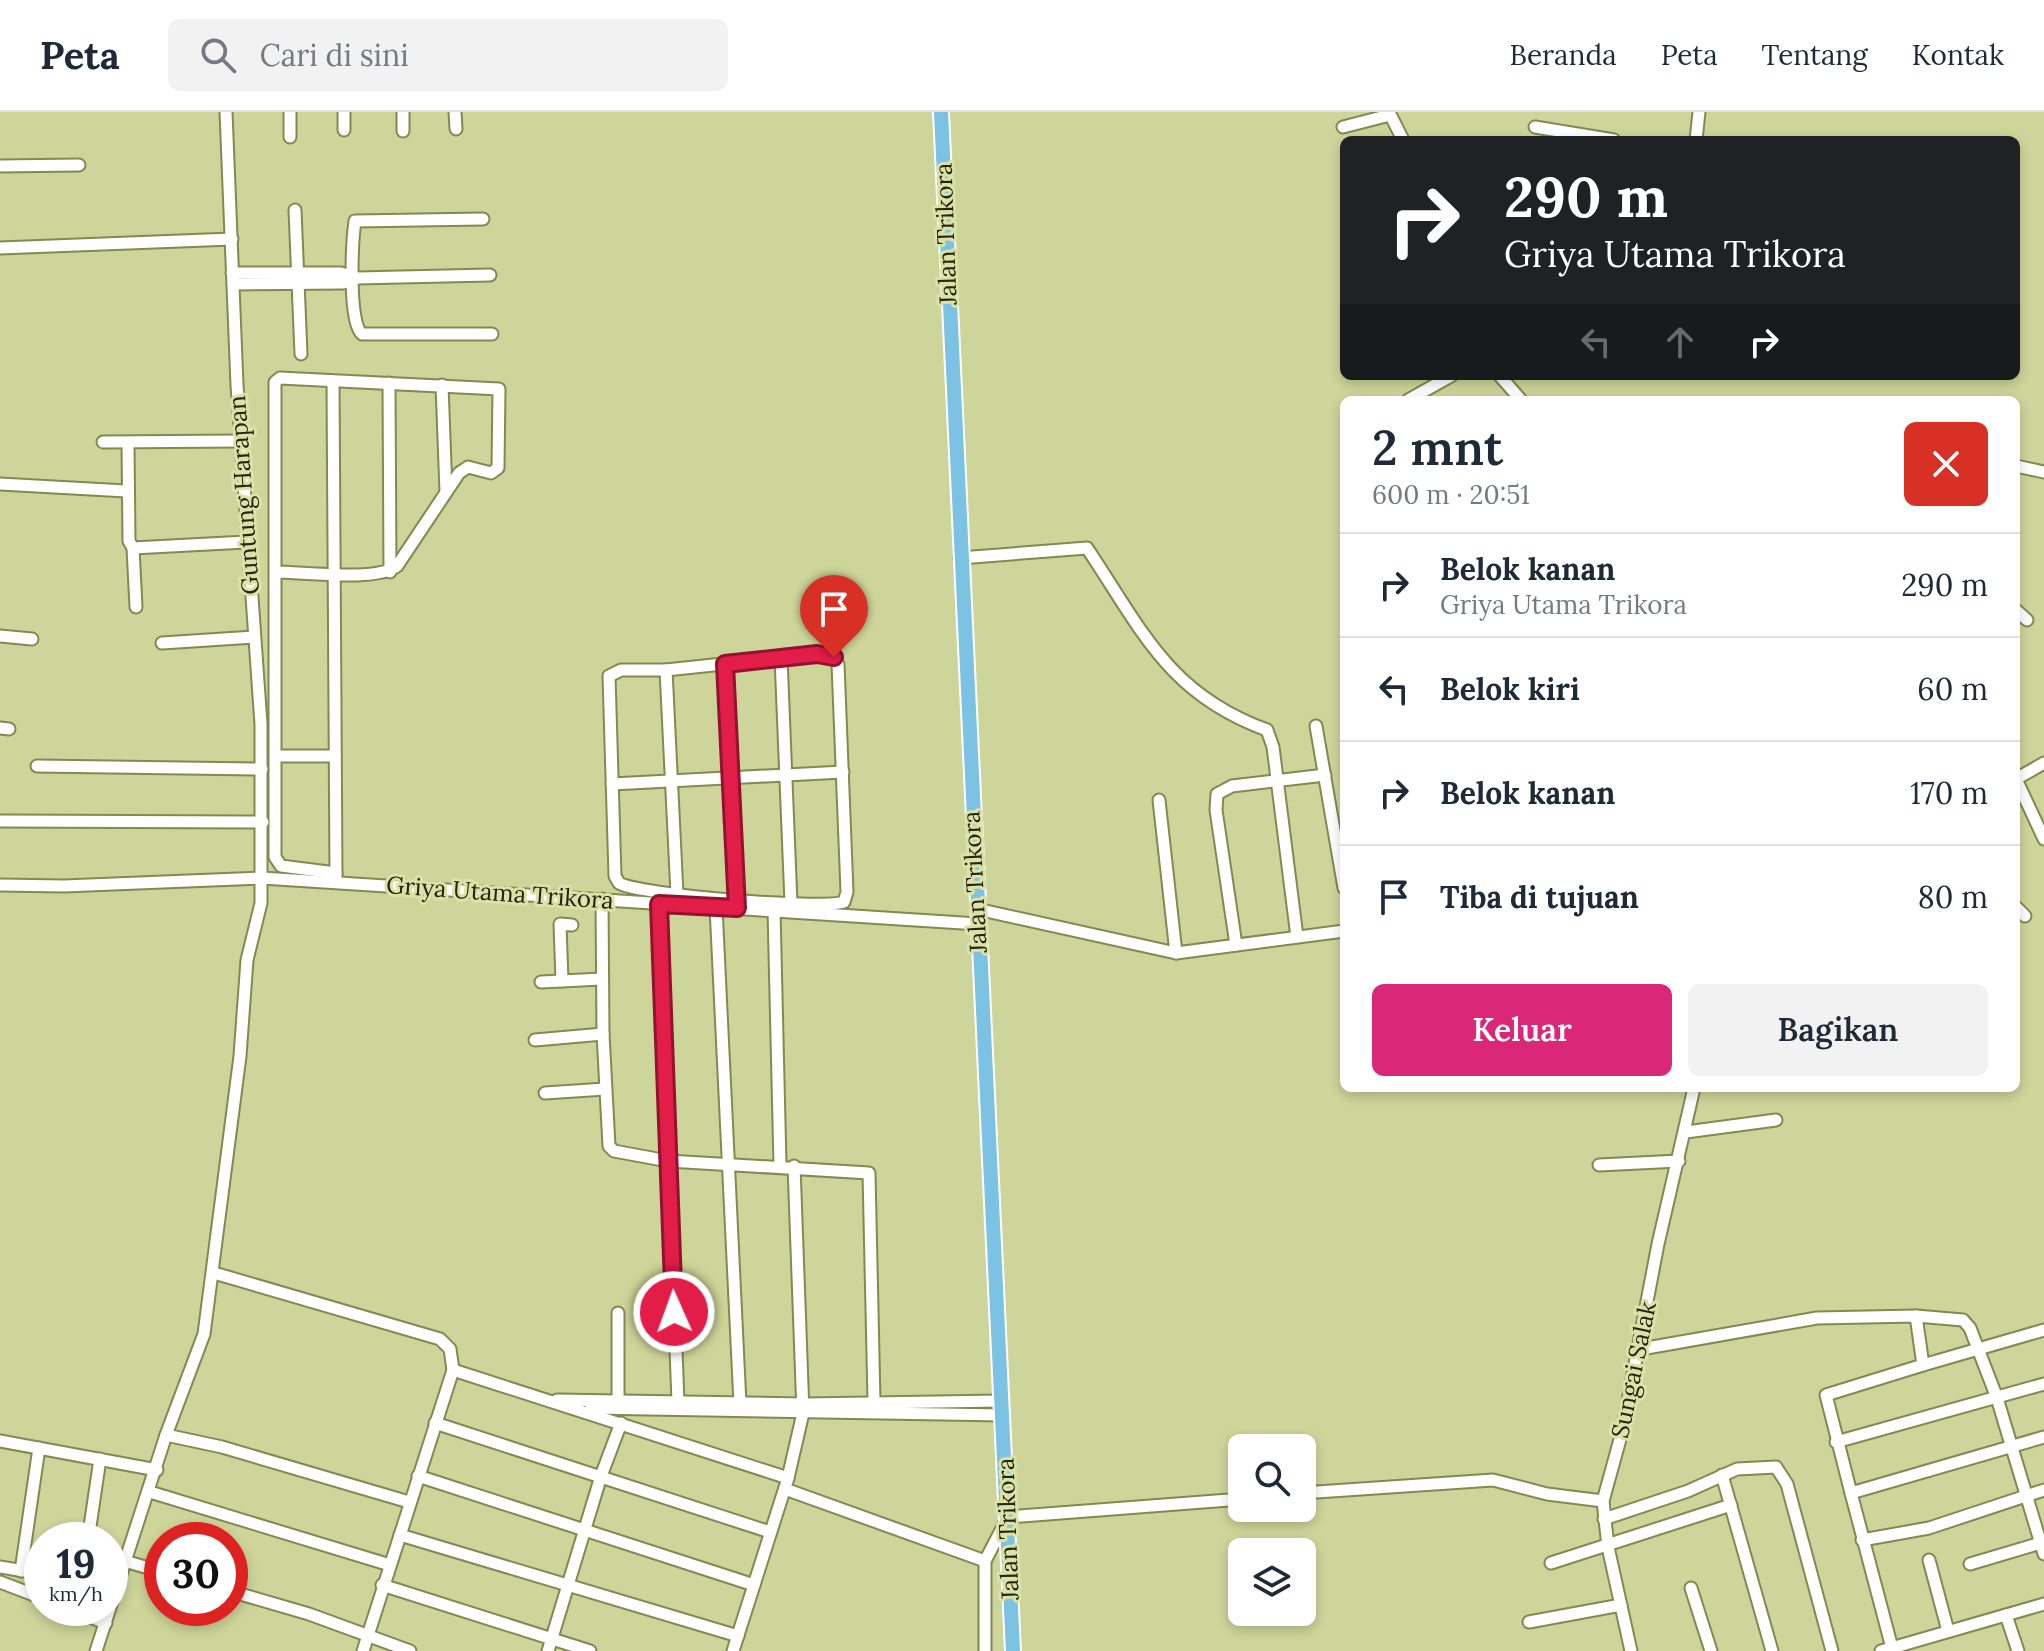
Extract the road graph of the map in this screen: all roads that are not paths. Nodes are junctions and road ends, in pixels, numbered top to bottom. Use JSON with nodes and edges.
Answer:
{"nodes":[{"id":1,"x":226,"y":112,"type":"edge"},
{"id":2,"x":290,"y":112,"type":"edge"},
{"id":3,"x":344,"y":112,"type":"edge"},
{"id":4,"x":403,"y":112,"type":"edge"},
{"id":5,"x":455,"y":112,"type":"edge"},
{"id":6,"x":941,"y":112,"type":"edge"},
{"id":7,"x":1699,"y":112,"type":"edge"},
{"id":8,"x":1390,"y":113,"type":"edge"},
{"id":9,"x":1343,"y":127,"type":"dead end"},
{"id":10,"x":1535,"y":127,"type":"dead end"},
{"id":11,"x":456,"y":129,"type":"dead end"},
{"id":12,"x":344,"y":130,"type":"dead end"},
{"id":13,"x":403,"y":131,"type":"dead end"},
{"id":14,"x":1401,"y":136,"type":"edge"},
{"id":15,"x":1590,"y":136,"type":"edge"},
{"id":16,"x":1696,"y":136,"type":"edge"},
{"id":17,"x":290,"y":137,"type":"dead end"},
{"id":18,"x":79,"y":165,"type":"dead end"},
{"id":19,"x":0,"y":166,"type":"edge"},
{"id":20,"x":295,"y":210,"type":"dead end"},
{"id":21,"x":483,"y":219,"type":"dead end"},
{"id":22,"x":232,"y":239,"type":"junction"},
{"id":23,"x":0,"y":248,"type":"edge"},
{"id":24,"x":490,"y":275,"type":"dead end"},
{"id":25,"x":233,"y":278,"type":"junction"},
{"id":26,"x":354,"y":278,"type":"junction"},
{"id":27,"x":297,"y":279,"type":"junction"},
{"id":28,"x":492,"y":334,"type":"dead end"},
{"id":29,"x":301,"y":354,"type":"dead end"},
{"id":30,"x":1444,"y":380,"type":"edge"},
{"id":31,"x":1504,"y":380,"type":"edge"},
{"id":32,"x":333,"y":381,"type":"junction"},
{"id":33,"x":389,"y":383,"type":"junction"},
{"id":34,"x":442,"y":385,"type":"junction"},
{"id":35,"x":1415,"y":396,"type":"edge"},
{"id":36,"x":1518,"y":396,"type":"edge"},
{"id":37,"x":240,"y":441,"type":"junction"},
{"id":38,"x":103,"y":442,"type":"dead end"},
{"id":39,"x":128,"y":443,"type":"junction"},
{"id":40,"x":2020,"y":467,"type":"edge"},
{"id":41,"x":2044,"y":472,"type":"edge"},
{"id":42,"x":0,"y":484,"type":"edge"},
{"id":43,"x":126,"y":491,"type":"junction"},
{"id":44,"x":446,"y":492,"type":"junction"},
{"id":45,"x":246,"y":542,"type":"junction"},
{"id":46,"x":133,"y":548,"type":"junction"},
{"id":47,"x":960,"y":558,"type":"junction"},
{"id":48,"x":276,"y":572,"type":"junction"},
{"id":49,"x":390,"y":572,"type":"junction"},
{"id":50,"x":334,"y":573,"type":"junction"},
{"id":51,"x":136,"y":607,"type":"dead end"},
{"id":52,"x":2020,"y":614,"type":"edge"},
{"id":53,"x":2027,"y":620,"type":"dead end"},
{"id":54,"x":0,"y":636,"type":"edge"},
{"id":55,"x":254,"y":637,"type":"junction"},
{"id":56,"x":32,"y":639,"type":"dead end"},
{"id":57,"x":162,"y":643,"type":"dead end"},
{"id":58,"x":781,"y":658,"type":"junction"},
{"id":59,"x":725,"y":664,"type":"junction"},
{"id":60,"x":666,"y":670,"type":"junction"},
{"id":61,"x":1316,"y":726,"type":"dead end"},
{"id":62,"x":276,"y":756,"type":"junction"},
{"id":63,"x":335,"y":756,"type":"junction"},
{"id":64,"x":2044,"y":763,"type":"edge"},
{"id":65,"x":37,"y":766,"type":"dead end"},
{"id":66,"x":262,"y":769,"type":"junction"},
{"id":67,"x":843,"y":772,"type":"junction"},
{"id":68,"x":786,"y":775,"type":"junction"},
{"id":69,"x":1325,"y":775,"type":"junction"},
{"id":70,"x":2020,"y":777,"type":"edge"},
{"id":71,"x":730,"y":778,"type":"junction"},
{"id":72,"x":672,"y":781,"type":"junction"},
{"id":73,"x":1276,"y":782,"type":"junction"},
{"id":74,"x":612,"y":784,"type":"junction"},
{"id":75,"x":2020,"y":788,"type":"edge"},
{"id":76,"x":1159,"y":800,"type":"dead end"},
{"id":77,"x":0,"y":821,"type":"edge"},
{"id":78,"x":263,"y":822,"type":"junction"},
{"id":79,"x":2044,"y":839,"type":"edge"},
{"id":80,"x":1340,"y":864,"type":"edge"},
{"id":81,"x":336,"y":877,"type":"junction"},
{"id":82,"x":262,"y":878,"type":"junction"},
{"id":83,"x":0,"y":885,"type":"edge"},
{"id":84,"x":677,"y":894,"type":"junction"},
{"id":85,"x":602,"y":899,"type":"junction"},
{"id":86,"x":736,"y":903,"type":"junction"},
{"id":87,"x":791,"y":903,"type":"junction"},
{"id":88,"x":659,"y":904,"type":"junction"},
{"id":89,"x":716,"y":907,"type":"junction"},
{"id":90,"x":774,"y":910,"type":"junction"},
{"id":91,"x":2020,"y":911,"type":"edge"},
{"id":92,"x":977,"y":916,"type":"junction"},
{"id":93,"x":2025,"y":916,"type":"dead end"},
{"id":94,"x":572,"y":925,"type":"dead end"},
{"id":95,"x":1340,"y":932,"type":"edge"},
{"id":96,"x":1297,"y":937,"type":"junction"},
{"id":97,"x":1236,"y":945,"type":"junction"},
{"id":98,"x":1176,"y":953,"type":"junction"},
{"id":99,"x":602,"y":979,"type":"junction"},
{"id":100,"x":562,"y":981,"type":"junction"},
{"id":101,"x":541,"y":982,"type":"dead end"},
{"id":102,"x":603,"y":1034,"type":"junction"},
{"id":103,"x":535,"y":1040,"type":"dead end"},
{"id":104,"x":605,"y":1089,"type":"junction"},
{"id":105,"x":1693,"y":1092,"type":"edge"},
{"id":106,"x":545,"y":1093,"type":"dead end"},
{"id":107,"x":1776,"y":1120,"type":"dead end"},
{"id":108,"x":1686,"y":1132,"type":"junction"},
{"id":109,"x":668,"y":1161,"type":"junction"},
{"id":110,"x":1679,"y":1161,"type":"junction"},
{"id":111,"x":727,"y":1164,"type":"junction"},
{"id":112,"x":780,"y":1165,"type":"junction"},
{"id":113,"x":1599,"y":1165,"type":"dead end"},
{"id":114,"x":794,"y":1166,"type":"junction"},
{"id":115,"x":214,"y":1273,"type":"junction"},
{"id":116,"x":618,"y":1313,"type":"dead end"},
{"id":117,"x":1916,"y":1316,"type":"junction"},
{"id":118,"x":2044,"y":1330,"type":"edge"},
{"id":119,"x":1641,"y":1349,"type":"junction"},
{"id":120,"x":1978,"y":1350,"type":"junction"},
{"id":121,"x":1923,"y":1365,"type":"junction"},
{"id":122,"x":453,"y":1370,"type":"junction"},
{"id":123,"x":2044,"y":1384,"type":"edge"},
{"id":124,"x":1997,"y":1398,"type":"junction"},
{"id":125,"x":540,"y":1399,"type":"junction"},
{"id":126,"x":618,"y":1400,"type":"junction"},
{"id":127,"x":874,"y":1401,"type":"junction"},
{"id":128,"x":678,"y":1402,"type":"junction"},
{"id":129,"x":740,"y":1404,"type":"junction"},
{"id":130,"x":566,"y":1406,"type":"junction"},
{"id":131,"x":1002,"y":1408,"type":"junction"},
{"id":132,"x":803,"y":1409,"type":"junction"},
{"id":133,"x":435,"y":1423,"type":"junction"},
{"id":134,"x":621,"y":1423,"type":"junction"},
{"id":135,"x":166,"y":1435,"type":"junction"},
{"id":136,"x":2044,"y":1437,"type":"edge"},
{"id":137,"x":0,"y":1441,"type":"edge"},
{"id":138,"x":1836,"y":1442,"type":"junction"},
{"id":139,"x":2010,"y":1447,"type":"junction"},
{"id":140,"x":39,"y":1448,"type":"junction"},
{"id":141,"x":100,"y":1459,"type":"junction"},
{"id":142,"x":157,"y":1470,"type":"junction"},
{"id":143,"x":1722,"y":1475,"type":"junction"},
{"id":144,"x":418,"y":1476,"type":"junction"},
{"id":145,"x":601,"y":1476,"type":"junction"},
{"id":146,"x":786,"y":1484,"type":"junction"},
{"id":147,"x":2044,"y":1490,"type":"edge"},
{"id":148,"x":150,"y":1492,"type":"junction"},
{"id":149,"x":1316,"y":1492,"type":"edge"},
{"id":150,"x":1851,"y":1493,"type":"junction"},
{"id":151,"x":2025,"y":1496,"type":"junction"},
{"id":152,"x":1228,"y":1500,"type":"edge"},
{"id":153,"x":1603,"y":1501,"type":"junction"},
{"id":154,"x":409,"y":1502,"type":"junction"},
{"id":155,"x":1731,"y":1505,"type":"junction"},
{"id":156,"x":1008,"y":1517,"type":"junction"},
{"id":157,"x":1604,"y":1519,"type":"junction"},
{"id":158,"x":91,"y":1522,"type":"edge"},
{"id":159,"x":584,"y":1532,"type":"junction"},
{"id":160,"x":770,"y":1532,"type":"junction"},
{"id":161,"x":400,"y":1535,"type":"junction"},
{"id":162,"x":1862,"y":1540,"type":"junction"},
{"id":163,"x":2043,"y":1546,"type":"edge"},
{"id":164,"x":1608,"y":1547,"type":"junction"},
{"id":165,"x":1929,"y":1560,"type":"dead end"},
{"id":166,"x":985,"y":1561,"type":"junction"},
{"id":167,"x":128,"y":1562,"type":"joint"},
{"id":168,"x":1551,"y":1563,"type":"dead end"},
{"id":169,"x":1970,"y":1564,"type":"dead end"},
{"id":170,"x":390,"y":1565,"type":"junction"},
{"id":171,"x":0,"y":1567,"type":"edge"},
{"id":172,"x":144,"y":1567,"type":"edge"},
{"id":173,"x":21,"y":1571,"type":"junction"},
{"id":174,"x":24,"y":1571,"type":"edge"},
{"id":175,"x":0,"y":1582,"type":"edge"},
{"id":176,"x":382,"y":1585,"type":"junction"},
{"id":177,"x":754,"y":1585,"type":"junction"},
{"id":178,"x":568,"y":1586,"type":"junction"},
{"id":179,"x":1691,"y":1588,"type":"dead end"},
{"id":180,"x":24,"y":1591,"type":"edge"},
{"id":181,"x":248,"y":1596,"type":"edge"},
{"id":182,"x":2044,"y":1604,"type":"edge"},
{"id":183,"x":1621,"y":1605,"type":"junction"},
{"id":184,"x":2006,"y":1615,"type":"junction"},
{"id":185,"x":1529,"y":1622,"type":"dead end"},
{"id":186,"x":105,"y":1626,"type":"edge"},
{"id":187,"x":1948,"y":1631,"type":"junction"},
{"id":188,"x":738,"y":1636,"type":"junction"},
{"id":189,"x":368,"y":1637,"type":"junction"},
{"id":190,"x":550,"y":1645,"type":"edge"},
{"id":191,"x":1886,"y":1649,"type":"edge"},
{"id":192,"x":96,"y":1651,"type":"edge"},
{"id":193,"x":363,"y":1651,"type":"edge"},
{"id":194,"x":410,"y":1651,"type":"edge"},
{"id":195,"x":590,"y":1651,"type":"edge"},
{"id":196,"x":733,"y":1651,"type":"edge"},
{"id":197,"x":985,"y":1651,"type":"edge"},
{"id":198,"x":1013,"y":1651,"type":"edge"},
{"id":199,"x":1631,"y":1651,"type":"edge"},
{"id":200,"x":1711,"y":1651,"type":"edge"},
{"id":201,"x":1772,"y":1651,"type":"edge"},
{"id":202,"x":1832,"y":1651,"type":"edge"},
{"id":203,"x":2018,"y":1651,"type":"edge"}],
"edges":[{"from":1,"to":22,"type":"street","name":"Guntung Harapan"},
{"from":2,"to":17,"type":"street"},
{"from":3,"to":12,"type":"street"},
{"from":4,"to":13,"type":"street"},
{"from":5,"to":11,"type":"street"},
{"from":6,"to":47,"type":"main road","name":"Jalan Trikora"},
{"from":7,"to":16,"type":"street"},
{"from":8,"to":9,"type":"street"},
{"from":8,"to":14,"type":"street"},
{"from":10,"to":15,"type":"street"},
{"from":18,"to":19,"type":"street"},
{"from":20,"to":27,"type":"street"},
{"from":21,"to":26,"type":"street"},
{"from":22,"to":23,"type":"street"},
{"from":22,"to":25,"type":"street","name":"Guntung Harapan"},
{"from":24,"to":26,"type":"street"},
{"from":25,"to":27,"type":"street"},
{"from":25,"to":37,"type":"street","name":"Guntung Harapan"},
{"from":26,"to":27,"type":"street"},
{"from":26,"to":28,"type":"street"},
{"from":27,"to":29,"type":"street"},
{"from":30,"to":35,"type":"street"},
{"from":31,"to":36,"type":"street"},
{"from":32,"to":33,"type":"street"},
{"from":32,"to":48,"type":"street"},
{"from":32,"to":50,"type":"street"},
{"from":33,"to":34,"type":"street"},
{"from":33,"to":49,"type":"street"},
{"from":34,"to":44,"type":"street"},
{"from":34,"to":44,"type":"street"},
{"from":37,"to":39,"type":"street"},
{"from":37,"to":45,"type":"street","name":"Guntung Harapan"},
{"from":38,"to":39,"type":"street"},
{"from":39,"to":43,"type":"street"},
{"from":40,"to":41,"type":"street"},
{"from":42,"to":43,"type":"street"},
{"from":43,"to":46,"type":"street"},
{"from":44,"to":49,"type":"street"},
{"from":45,"to":46,"type":"street"},
{"from":45,"to":55,"type":"street","name":"Guntung Harapan"},
{"from":46,"to":51,"type":"street"},
{"from":47,"to":73,"type":"street"},
{"from":47,"to":92,"type":"main road","name":"Jalan Trikora"},
{"from":48,"to":50,"type":"street"},
{"from":48,"to":62,"type":"street"},
{"from":49,"to":50,"type":"street"},
{"from":50,"to":63,"type":"street"},
{"from":52,"to":53,"type":"street"},
{"from":54,"to":56,"type":"street"},
{"from":55,"to":57,"type":"street"},
{"from":55,"to":66,"type":"street","name":"Guntung Harapan"},
{"from":58,"to":59,"type":"street"},
{"from":58,"to":67,"type":"street"},
{"from":58,"to":68,"type":"street"},
{"from":59,"to":60,"type":"street"},
{"from":59,"to":71,"type":"street"},
{"from":60,"to":72,"type":"street"},
{"from":60,"to":74,"type":"street"},
{"from":61,"to":69,"type":"street"},
{"from":62,"to":63,"type":"street"},
{"from":62,"to":81,"type":"street"},
{"from":63,"to":81,"type":"street"},
{"from":64,"to":70,"type":"street"},
{"from":65,"to":66,"type":"street"},
{"from":66,"to":78,"type":"street","name":"Guntung Harapan"},
{"from":67,"to":68,"type":"street"},
{"from":67,"to":87,"type":"street"},
{"from":68,"to":71,"type":"street"},
{"from":68,"to":87,"type":"street"},
{"from":69,"to":73,"type":"street"},
{"from":69,"to":80,"type":"street"},
{"from":71,"to":72,"type":"street"},
{"from":71,"to":86,"type":"street"},
{"from":72,"to":74,"type":"street"},
{"from":72,"to":84,"type":"street"},
{"from":73,"to":96,"type":"street"},
{"from":73,"to":97,"type":"street"},
{"from":74,"to":84,"type":"street"},
{"from":75,"to":79,"type":"street"},
{"from":76,"to":98,"type":"street"},
{"from":77,"to":78,"type":"street"},
{"from":78,"to":82,"type":"street","name":"Guntung Harapan"},
{"from":81,"to":82,"type":"street","name":"Griya Utama Trikora"},
{"from":81,"to":85,"type":"street","name":"Griya Utama Trikora"},
{"from":82,"to":83,"type":"street","name":"Griya Utama Trikora"},
{"from":82,"to":115,"type":"street","name":"Guntung Harapan"},
{"from":84,"to":86,"type":"street"},
{"from":85,"to":88,"type":"street","name":"Griya Utama Trikora"},
{"from":85,"to":99,"type":"street"},
{"from":86,"to":87,"type":"street"},
{"from":86,"to":89,"type":"street","name":"Griya Utama Trikora"},
{"from":86,"to":90,"type":"street","name":"Griya Utama Trikora"},
{"from":88,"to":89,"type":"street","name":"Griya Utama Trikora"},
{"from":88,"to":109,"type":"street"},
{"from":89,"to":111,"type":"street"},
{"from":90,"to":92,"type":"street","name":"Griya Utama Trikora"},
{"from":90,"to":112,"type":"street"},
{"from":91,"to":93,"type":"street"},
{"from":92,"to":98,"type":"street","name":"Griya Utama Trikora"},
{"from":92,"to":131,"type":"main road","name":"Jalan Trikora"},
{"from":94,"to":100,"type":"street"},
{"from":95,"to":96,"type":"street"},
{"from":96,"to":97,"type":"street"},
{"from":97,"to":98,"type":"street"},
{"from":99,"to":100,"type":"street"},
{"from":99,"to":102,"type":"street"},
{"from":100,"to":101,"type":"street"},
{"from":102,"to":103,"type":"street"},
{"from":102,"to":104,"type":"street"},
{"from":104,"to":106,"type":"street"},
{"from":104,"to":109,"type":"street"},
{"from":105,"to":108,"type":"street","name":"Sungai Salak"},
{"from":107,"to":108,"type":"street"},
{"from":108,"to":110,"type":"street","name":"Sungai Salak"},
{"from":109,"to":111,"type":"street"},
{"from":109,"to":128,"type":"street"},
{"from":110,"to":113,"type":"street"},
{"from":110,"to":119,"type":"street","name":"Sungai Salak"},
{"from":111,"to":112,"type":"street"},
{"from":111,"to":129,"type":"street"},
{"from":112,"to":114,"type":"street"},
{"from":114,"to":127,"type":"street"},
{"from":114,"to":132,"type":"street"},
{"from":115,"to":122,"type":"street"},
{"from":115,"to":135,"type":"street","name":"Guntung Harapan"},
{"from":116,"to":126,"type":"street"},
{"from":117,"to":119,"type":"street"},
{"from":117,"to":120,"type":"street"},
{"from":117,"to":121,"type":"street"},
{"from":118,"to":120,"type":"street"},
{"from":119,"to":153,"type":"street","name":"Sungai Salak"},
{"from":120,"to":121,"type":"street"},
{"from":120,"to":124,"type":"street"},
{"from":121,"to":138,"type":"street"},
{"from":122,"to":125,"type":"street"},
{"from":122,"to":133,"type":"street"},
{"from":123,"to":124,"type":"street"},
{"from":124,"to":138,"type":"street"},
{"from":124,"to":139,"type":"street"},
{"from":125,"to":126,"type":"street"},
{"from":125,"to":130,"type":"street"},
{"from":126,"to":128,"type":"street"},
{"from":127,"to":131,"type":"street"},
{"from":127,"to":132,"type":"street"},
{"from":128,"to":129,"type":"street"},
{"from":129,"to":132,"type":"street"},
{"from":130,"to":132,"type":"street"},
{"from":130,"to":134,"type":"street"},
{"from":131,"to":132,"type":"street"},
{"from":131,"to":156,"type":"main road","name":"Jalan Trikora"},
{"from":132,"to":146,"type":"street"},
{"from":133,"to":144,"type":"street"},
{"from":133,"to":145,"type":"street"},
{"from":134,"to":145,"type":"street"},
{"from":134,"to":146,"type":"street"},
{"from":135,"to":142,"type":"street","name":"Guntung Harapan"},
{"from":135,"to":154,"type":"street"},
{"from":136,"to":139,"type":"street"},
{"from":137,"to":140,"type":"street"},
{"from":138,"to":150,"type":"street"},
{"from":139,"to":150,"type":"street"},
{"from":139,"to":151,"type":"street"},
{"from":140,"to":141,"type":"street"},
{"from":140,"to":173,"type":"street"},
{"from":141,"to":142,"type":"street"},
{"from":141,"to":158,"type":"street"},
{"from":142,"to":148,"type":"street","name":"Guntung Harapan"},
{"from":143,"to":155,"type":"street"},
{"from":143,"to":157,"type":"street"},
{"from":143,"to":202,"type":"street"},
{"from":144,"to":154,"type":"street"},
{"from":144,"to":159,"type":"street"},
{"from":145,"to":159,"type":"street"},
{"from":145,"to":160,"type":"street"},
{"from":146,"to":160,"type":"street"},
{"from":146,"to":166,"type":"street"},
{"from":147,"to":151,"type":"street"},
{"from":148,"to":167,"type":"street","name":"Guntung Harapan"},
{"from":148,"to":170,"type":"street"},
{"from":149,"to":153,"type":"street"},
{"from":150,"to":162,"type":"street"},
{"from":151,"to":162,"type":"street"},
{"from":151,"to":163,"type":"street"},
{"from":152,"to":156,"type":"street"},
{"from":153,"to":157,"type":"street","name":"Sungai Salak"},
{"from":154,"to":161,"type":"street"},
{"from":155,"to":164,"type":"street"},
{"from":155,"to":201,"type":"street"},
{"from":156,"to":166,"type":"street"},
{"from":156,"to":198,"type":"main road","name":"Jalan Trikora"},
{"from":157,"to":164,"type":"street","name":"Sungai Salak"},
{"from":159,"to":177,"type":"street"},
{"from":159,"to":178,"type":"street"},
{"from":160,"to":177,"type":"street"},
{"from":161,"to":170,"type":"street"},
{"from":161,"to":178,"type":"street"},
{"from":162,"to":191,"type":"street"},
{"from":163,"to":169,"type":"street"},
{"from":164,"to":168,"type":"street"},
{"from":164,"to":183,"type":"street","name":"Sungai Salak"},
{"from":165,"to":187,"type":"street"},
{"from":166,"to":197,"type":"street"},
{"from":167,"to":172,"type":"street"},
{"from":170,"to":176,"type":"street"},
{"from":171,"to":173,"type":"street"},
{"from":173,"to":174,"type":"street"},
{"from":175,"to":180,"type":"street"},
{"from":176,"to":189,"type":"street"},
{"from":176,"to":190,"type":"street"},
{"from":177,"to":188,"type":"street"},
{"from":178,"to":188,"type":"street"},
{"from":178,"to":190,"type":"street"},
{"from":179,"to":200,"type":"street"},
{"from":181,"to":189,"type":"street"},
{"from":182,"to":184,"type":"street"},
{"from":183,"to":185,"type":"street"},
{"from":183,"to":199,"type":"street","name":"Sungai Salak"},
{"from":184,"to":187,"type":"street"},
{"from":184,"to":203,"type":"street"},
{"from":186,"to":192,"type":"street","name":"Guntung Harapan"},
{"from":187,"to":191,"type":"street"},
{"from":188,"to":196,"type":"street"},
{"from":189,"to":193,"type":"street"},
{"from":189,"to":194,"type":"street"},
{"from":190,"to":195,"type":"street"}]}
